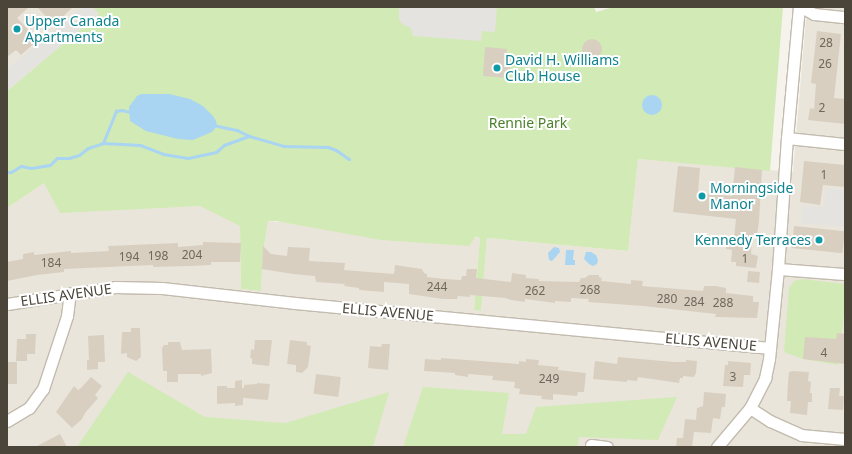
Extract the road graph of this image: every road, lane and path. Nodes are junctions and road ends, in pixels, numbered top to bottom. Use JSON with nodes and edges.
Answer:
{"nodes":[{"id":1,"x":800,"y":7,"type":"edge"},
{"id":2,"x":845,"y":17,"type":"edge"},
{"id":3,"x":787,"y":138,"type":"junction"},
{"id":4,"x":845,"y":144,"type":"edge"},
{"id":5,"x":778,"y":269,"type":"junction"},
{"id":6,"x":845,"y":274,"type":"edge"},
{"id":7,"x":70,"y":294,"type":"junction"},
{"id":8,"x":7,"y":304,"type":"edge"},
{"id":9,"x":770,"y":348,"type":"junction"},
{"id":10,"x":750,"y":408,"type":"junction"},
{"id":11,"x":7,"y":421,"type":"edge"},
{"id":12,"x":845,"y":439,"type":"edge"},
{"id":13,"x":591,"y":445,"type":"dead end"},
{"id":14,"x":607,"y":447,"type":"edge"},
{"id":15,"x":717,"y":447,"type":"edge"}],
"edges":[{"from":1,"to":2,"type":"street"},
{"from":1,"to":3,"type":"street"},
{"from":3,"to":4,"type":"street"},
{"from":3,"to":5,"type":"street"},
{"from":5,"to":6,"type":"street"},
{"from":5,"to":9,"type":"street"},
{"from":7,"to":8,"type":"street","name":"ELLIS AVENUE"},
{"from":7,"to":9,"type":"street","name":"ELLIS AVENUE"},
{"from":7,"to":11,"type":"street"},
{"from":9,"to":10,"type":"street"},
{"from":10,"to":12,"type":"street"},
{"from":10,"to":15,"type":"street"},
{"from":13,"to":14,"type":"street"}]}
